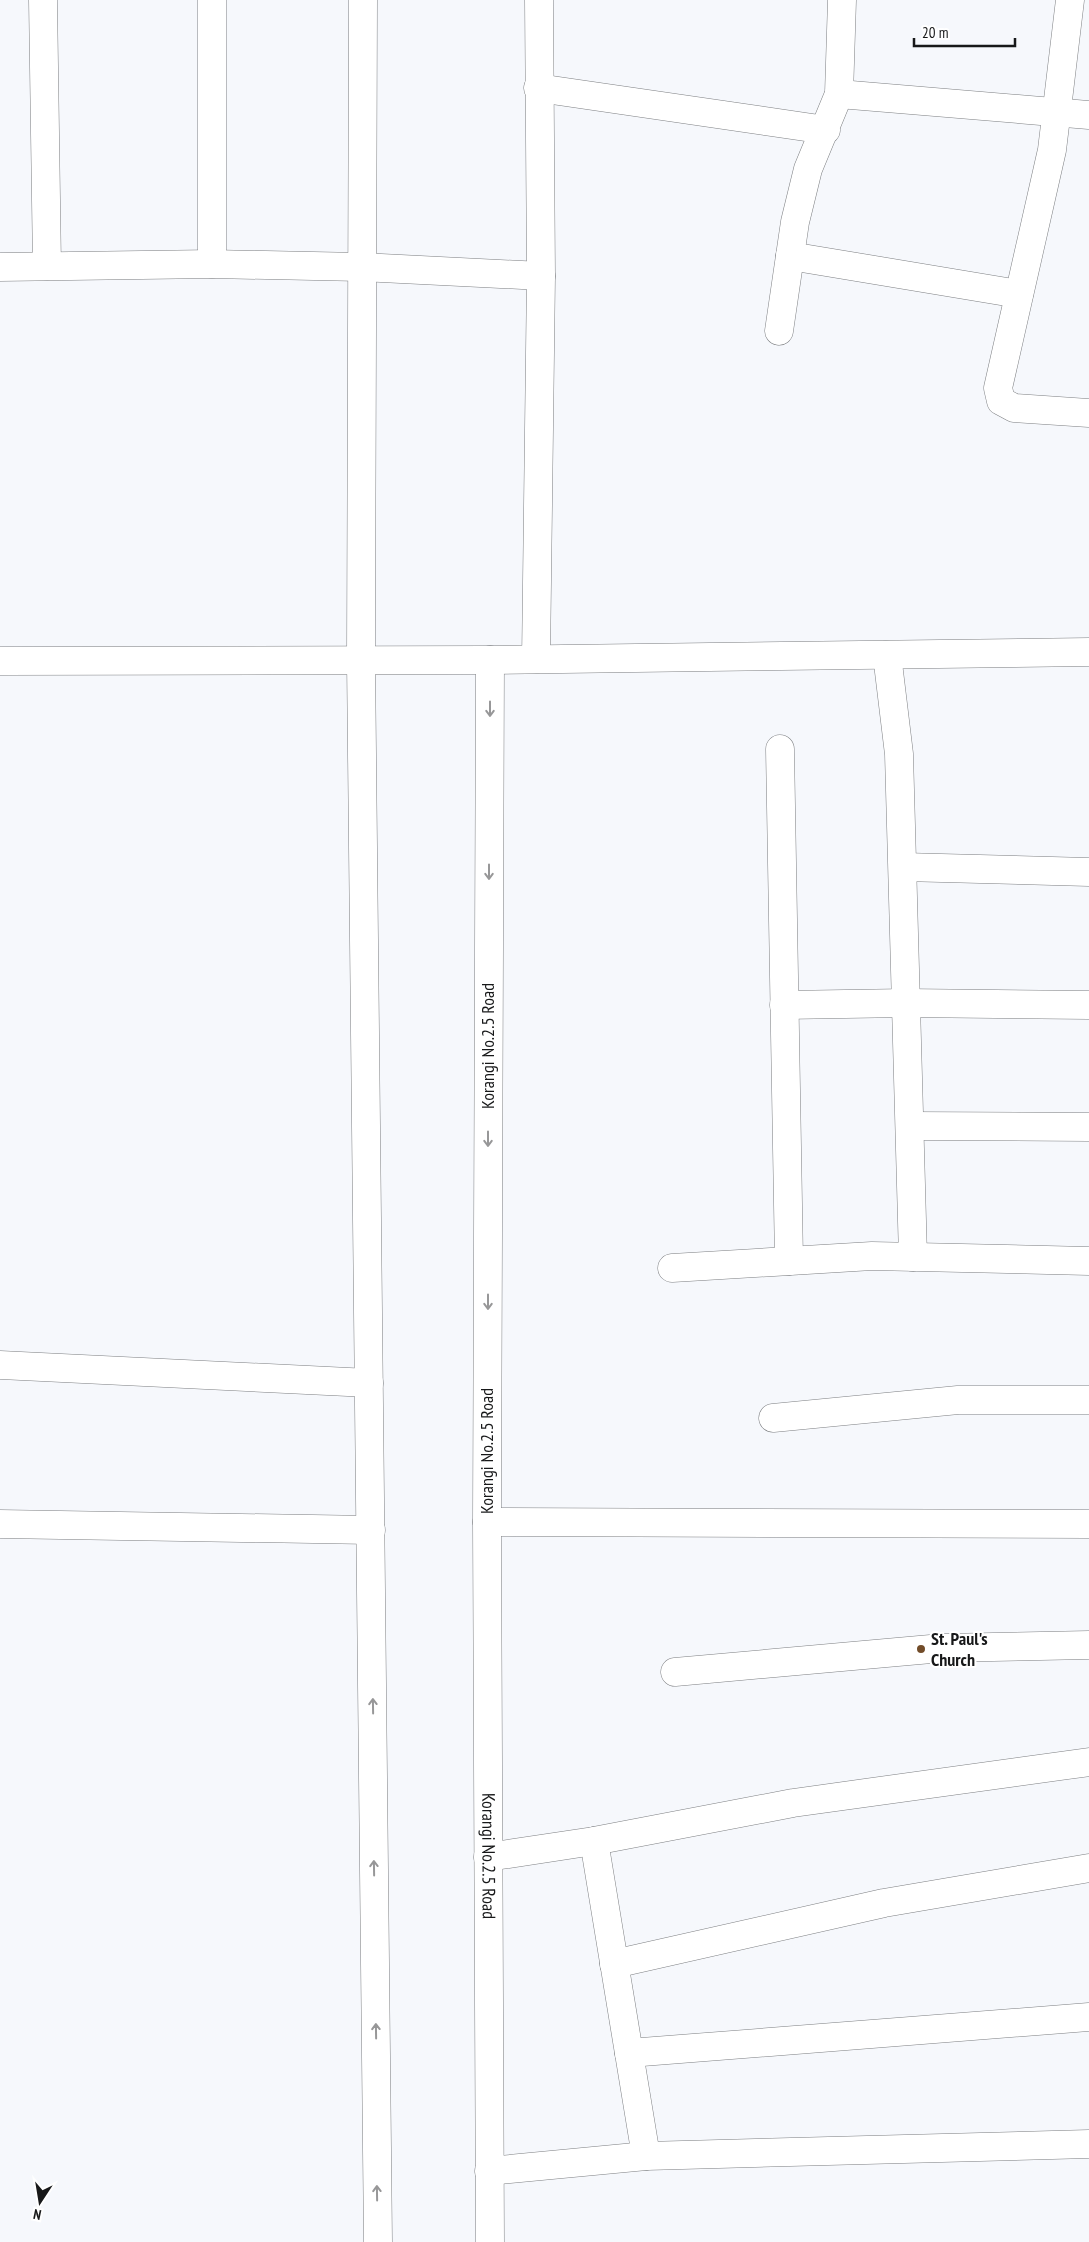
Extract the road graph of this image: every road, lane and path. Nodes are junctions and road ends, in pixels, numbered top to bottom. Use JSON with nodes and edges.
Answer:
{"nodes":[{"id":1,"x":43,"y":0,"type":"edge"},
{"id":2,"x":212,"y":0,"type":"edge"},
{"id":3,"x":363,"y":0,"type":"edge"},
{"id":4,"x":540,"y":0,"type":"edge"},
{"id":5,"x":842,"y":0,"type":"edge"},
{"id":6,"x":1070,"y":0,"type":"edge"},
{"id":7,"x":538,"y":88,"type":"junction"},
{"id":8,"x":839,"y":94,"type":"junction"},
{"id":9,"x":1056,"y":113,"type":"junction"},
{"id":10,"x":1089,"y":115,"type":"edge"},
{"id":11,"x":826,"y":130,"type":"junction"},
{"id":12,"x":790,"y":256,"type":"junction"},
{"id":13,"x":212,"y":264,"type":"junction"},
{"id":14,"x":47,"y":266,"type":"junction"},
{"id":15,"x":0,"y":267,"type":"edge"},
{"id":16,"x":361,"y":267,"type":"junction"},
{"id":17,"x":541,"y":276,"type":"junction"},
{"id":18,"x":1019,"y":294,"type":"junction"},
{"id":19,"x":779,"y":331,"type":"dead end"},
{"id":20,"x":1089,"y":413,"type":"edge"},
{"id":21,"x":1089,"y":652,"type":"edge"},
{"id":22,"x":888,"y":654,"type":"junction"},
{"id":23,"x":536,"y":659,"type":"junction"},
{"id":24,"x":0,"y":660,"type":"edge"},
{"id":25,"x":490,"y":660,"type":"junction"},
{"id":26,"x":361,"y":661,"type":"junction"},
{"id":27,"x":780,"y":749,"type":"dead end"},
{"id":28,"x":903,"y":868,"type":"junction"},
{"id":29,"x":1089,"y":872,"type":"edge"},
{"id":30,"x":906,"y":1003,"type":"junction"},
{"id":31,"x":784,"y":1005,"type":"junction"},
{"id":32,"x":1089,"y":1005,"type":"edge"},
{"id":33,"x":910,"y":1126,"type":"junction"},
{"id":34,"x":1089,"y":1127,"type":"edge"},
{"id":35,"x":914,"y":1257,"type":"junction"},
{"id":36,"x":788,"y":1261,"type":"junction"},
{"id":37,"x":1089,"y":1261,"type":"edge"},
{"id":38,"x":672,"y":1268,"type":"dead end"},
{"id":39,"x":0,"y":1365,"type":"edge"},
{"id":40,"x":369,"y":1383,"type":"junction"},
{"id":41,"x":1089,"y":1400,"type":"edge"},
{"id":42,"x":773,"y":1418,"type":"dead end"},
{"id":43,"x":487,"y":1522,"type":"junction"},
{"id":44,"x":0,"y":1524,"type":"edge"},
{"id":45,"x":1089,"y":1524,"type":"edge"},
{"id":46,"x":371,"y":1530,"type":"junction"},
{"id":47,"x":1089,"y":1646,"type":"edge"},
{"id":48,"x":676,"y":1672,"type":"dead end"},
{"id":49,"x":1089,"y":1762,"type":"edge"},
{"id":50,"x":594,"y":1841,"type":"junction"},
{"id":51,"x":488,"y":1857,"type":"junction"},
{"id":52,"x":1089,"y":1868,"type":"edge"},
{"id":53,"x":614,"y":1964,"type":"junction"},
{"id":54,"x":1089,"y":2017,"type":"edge"},
{"id":55,"x":629,"y":2053,"type":"junction"},
{"id":56,"x":1089,"y":2144,"type":"edge"},
{"id":57,"x":646,"y":2156,"type":"junction"},
{"id":58,"x":490,"y":2171,"type":"junction"},
{"id":59,"x":378,"y":2242,"type":"edge"},
{"id":60,"x":490,"y":2242,"type":"edge"}],
"edges":[{"from":1,"to":14,"type":"street"},
{"from":2,"to":13,"type":"street"},
{"from":3,"to":16,"type":"street"},
{"from":4,"to":7,"type":"street"},
{"from":5,"to":8,"type":"street"},
{"from":6,"to":9,"type":"street"},
{"from":7,"to":11,"type":"street"},
{"from":7,"to":17,"type":"street"},
{"from":8,"to":9,"type":"street"},
{"from":8,"to":11,"type":"street"},
{"from":9,"to":10,"type":"street"},
{"from":9,"to":18,"type":"street"},
{"from":11,"to":12,"type":"street"},
{"from":12,"to":18,"type":"street"},
{"from":12,"to":19,"type":"street"},
{"from":13,"to":14,"type":"street"},
{"from":13,"to":16,"type":"street"},
{"from":14,"to":15,"type":"street"},
{"from":16,"to":17,"type":"street"},
{"from":16,"to":26,"type":"street"},
{"from":17,"to":23,"type":"street"},
{"from":18,"to":20,"type":"street"},
{"from":21,"to":22,"type":"street"},
{"from":22,"to":23,"type":"street"},
{"from":22,"to":28,"type":"street"},
{"from":23,"to":25,"type":"street"},
{"from":24,"to":26,"type":"street"},
{"from":25,"to":26,"type":"street"},
{"from":25,"to":43,"type":"street","name":"Korangi No.2.5 Road","one_way":true},
{"from":26,"to":40,"type":"street"},
{"from":27,"to":31,"type":"street"},
{"from":28,"to":29,"type":"street"},
{"from":28,"to":30,"type":"street"},
{"from":30,"to":31,"type":"street"},
{"from":30,"to":32,"type":"street"},
{"from":30,"to":33,"type":"street"},
{"from":31,"to":36,"type":"street"},
{"from":33,"to":34,"type":"street"},
{"from":33,"to":35,"type":"street"},
{"from":35,"to":36,"type":"street"},
{"from":35,"to":37,"type":"street"},
{"from":36,"to":38,"type":"street"},
{"from":39,"to":40,"type":"street"},
{"from":40,"to":46,"type":"street"},
{"from":41,"to":42,"type":"street"},
{"from":43,"to":45,"type":"street"},
{"from":43,"to":51,"type":"street","name":"Korangi No.2.5 Road"},
{"from":44,"to":46,"type":"street"},
{"from":59,"to":46,"type":"street","one_way":true},
{"from":47,"to":48,"type":"street"},
{"from":49,"to":50,"type":"street"},
{"from":50,"to":51,"type":"street"},
{"from":50,"to":53,"type":"street"},
{"from":51,"to":58,"type":"street","name":"Korangi No.2.5 Road"},
{"from":52,"to":53,"type":"street"},
{"from":53,"to":55,"type":"street"},
{"from":54,"to":55,"type":"street"},
{"from":55,"to":57,"type":"street"},
{"from":56,"to":57,"type":"street"},
{"from":57,"to":58,"type":"street"},
{"from":58,"to":60,"type":"street","name":"Korangi No.2.5 Road"}]}
